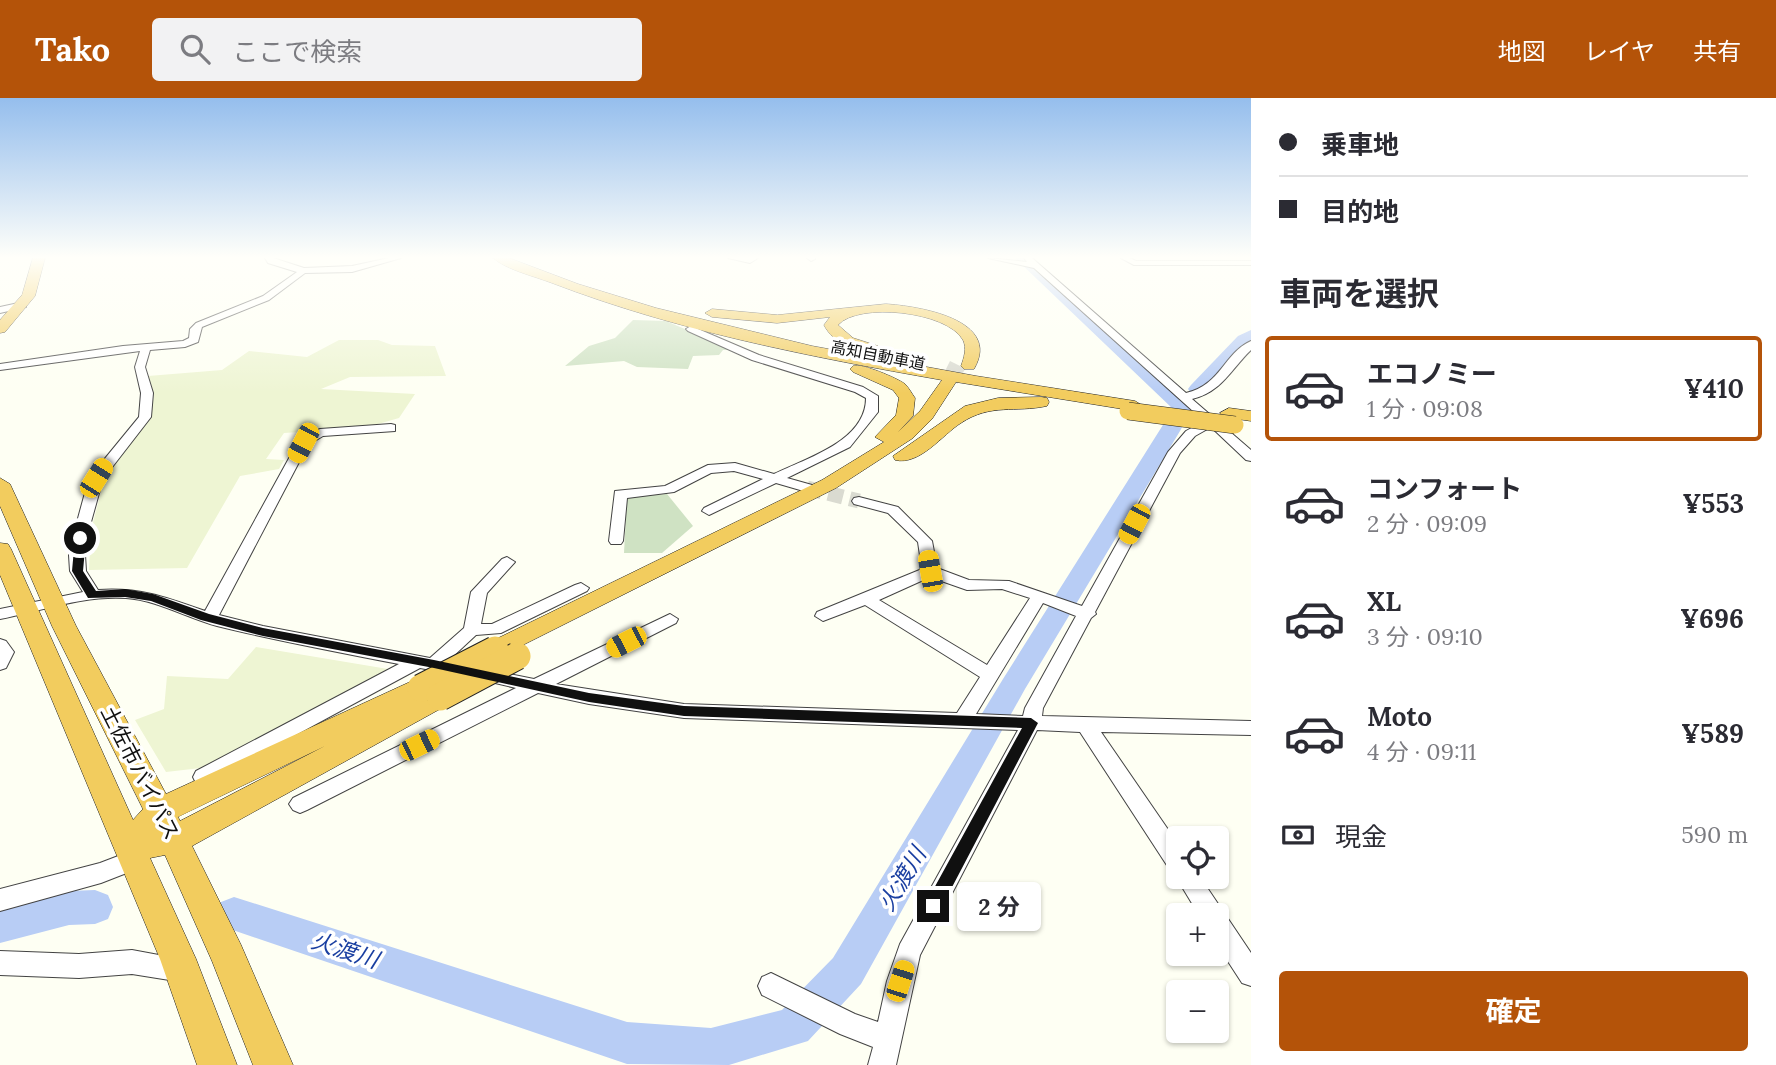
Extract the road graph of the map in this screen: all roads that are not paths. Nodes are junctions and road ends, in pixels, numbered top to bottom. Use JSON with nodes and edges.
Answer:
{"nodes":[{"id":1,"x":24,"y":303,"type":"edge"},
{"id":2,"x":257,"y":303,"type":"edge"},
{"id":3,"x":633,"y":303,"type":"edge"},
{"id":4,"x":661,"y":303,"type":"edge"},
{"id":5,"x":669,"y":303,"type":"edge"},
{"id":6,"x":1080,"y":303,"type":"edge"},
{"id":7,"x":3,"y":320,"type":"edge"},
{"id":8,"x":691,"y":329,"type":"dead end"},
{"id":9,"x":745,"y":334,"type":"junction"},
{"id":10,"x":0,"y":337,"type":"edge"},
{"id":11,"x":1251,"y":344,"type":"edge"},
{"id":12,"x":146,"y":347,"type":"junction"},
{"id":13,"x":0,"y":367,"type":"edge"},
{"id":14,"x":964,"y":373,"type":"junction"},
{"id":15,"x":1185,"y":397,"type":"junction"},
{"id":16,"x":1133,"y":406,"type":"junction"},
{"id":17,"x":1242,"y":420,"type":"edge"},
{"id":18,"x":1212,"y":423,"type":"junction"},
{"id":19,"x":391,"y":428,"type":"dead end"},
{"id":20,"x":1244,"y":447,"type":"edge"},
{"id":21,"x":902,"y":456,"type":"junction"},
{"id":22,"x":1251,"y":457,"type":"edge"},
{"id":23,"x":864,"y":460,"type":"junction"},
{"id":24,"x":773,"y":478,"type":"junction"},
{"id":25,"x":0,"y":484,"type":"edge"},
{"id":26,"x":807,"y":488,"type":"tunnel mouth"},
{"id":27,"x":859,"y":501,"type":"tunnel mouth"},
{"id":28,"x":709,"y":511,"type":"dead end"},
{"id":29,"x":616,"y":541,"type":"dead end"},
{"id":30,"x":0,"y":549,"type":"edge"},
{"id":31,"x":507,"y":562,"type":"dead end"},
{"id":32,"x":930,"y":571,"type":"junction"},
{"id":33,"x":581,"y":588,"type":"dead end"},
{"id":34,"x":93,"y":595,"type":"junction"},
{"id":35,"x":1044,"y":598,"type":"junction"},
{"id":36,"x":866,"y":599,"type":"junction"},
{"id":37,"x":54,"y":603,"type":"junction"},
{"id":38,"x":13,"y":611,"type":"edge"},
{"id":39,"x":1083,"y":612,"type":"junction"},
{"id":40,"x":823,"y":616,"type":"dead end"},
{"id":41,"x":209,"y":618,"type":"junction"},
{"id":42,"x":670,"y":619,"type":"dead end"},
{"id":43,"x":472,"y":630,"type":"junction"},
{"id":44,"x":0,"y":645,"type":"edge"},
{"id":45,"x":506,"y":653,"type":"junction"},
{"id":46,"x":0,"y":664,"type":"edge"},
{"id":47,"x":991,"y":676,"type":"junction"},
{"id":48,"x":428,"y":677,"type":"junction"},
{"id":49,"x":538,"y":687,"type":"junction"},
{"id":50,"x":970,"y":721,"type":"junction"},
{"id":51,"x":1027,"y":723,"type":"junction"},
{"id":52,"x":1086,"y":725,"type":"junction"},
{"id":53,"x":1251,"y":728,"type":"edge"},
{"id":54,"x":202,"y":777,"type":"dead end"},
{"id":55,"x":300,"y":804,"type":"dead end"},
{"id":56,"x":160,"y":811,"type":"junction"},
{"id":57,"x":174,"y":840,"type":"junction"},
{"id":58,"x":1166,"y":845,"type":"edge"},
{"id":59,"x":136,"y":862,"type":"junction"},
{"id":60,"x":0,"y":900,"type":"edge"},
{"id":61,"x":1229,"y":941,"type":"edge"},
{"id":62,"x":0,"y":963,"type":"edge"},
{"id":63,"x":180,"y":965,"type":"junction"},
{"id":64,"x":1251,"y":974,"type":"edge"},
{"id":65,"x":771,"y":986,"type":"dead end"},
{"id":66,"x":884,"y":1052,"type":"edge"},
{"id":67,"x":218,"y":1065,"type":"edge"},
{"id":68,"x":273,"y":1065,"type":"edge"}],
"edges":[{"from":1,"to":7,"type":"highway"},
{"from":2,"to":12,"type":"street"},
{"from":3,"to":9,"type":"highway","name":"高知自動車道"},
{"from":4,"to":14,"type":"highway","name":"高知自動車道"},
{"from":5,"to":14,"type":"highway"},
{"from":6,"to":15,"type":"street"},
{"from":7,"to":10,"type":"highway"},
{"from":8,"to":24,"type":"street"},
{"from":9,"to":16,"type":"highway","name":"高知自動車道"},
{"from":9,"to":23,"type":"highway"},
{"from":11,"to":15,"type":"street"},
{"from":12,"to":13,"type":"street"},
{"from":12,"to":34,"type":"street"},
{"from":14,"to":14,"type":"highway"},
{"from":14,"to":16,"type":"highway","name":"高知自動車道"},
{"from":14,"to":21,"type":"highway"},
{"from":14,"to":23,"type":"highway"},
{"from":15,"to":18,"type":"street"},
{"from":16,"to":17,"type":"highway","bridge":true},
{"from":16,"to":21,"type":"highway"},
{"from":18,"to":20,"type":"street"},
{"from":18,"to":39,"type":"street"},
{"from":19,"to":41,"type":"street"},
{"from":20,"to":22,"type":"street"},
{"from":21,"to":45,"type":"highway"},
{"from":23,"to":45,"type":"highway"},
{"from":24,"to":26,"type":"street"},
{"from":24,"to":28,"type":"street"},
{"from":24,"to":29,"type":"street"},
{"from":25,"to":37,"type":"highway","name":"土佐市バイパス"},
{"from":27,"to":32,"type":"street"},
{"from":30,"to":38,"type":"highway","name":"土佐市バイパス"},
{"from":31,"to":43,"type":"street"},
{"from":32,"to":35,"type":"street"},
{"from":32,"to":36,"type":"street"},
{"from":33,"to":43,"type":"street"},
{"from":34,"to":37,"type":"street"},
{"from":34,"to":41,"type":"street"},
{"from":35,"to":39,"type":"street"},
{"from":35,"to":47,"type":"street"},
{"from":36,"to":40,"type":"street"},
{"from":36,"to":47,"type":"street"},
{"from":37,"to":38,"type":"street"},
{"from":37,"to":56,"type":"highway","name":"土佐市バイパス"},
{"from":38,"to":59,"type":"highway","name":"土佐市バイパス"},
{"from":39,"to":51,"type":"street"},
{"from":41,"to":48,"type":"street"},
{"from":42,"to":49,"type":"street"},
{"from":43,"to":48,"type":"street"},
{"from":44,"to":46,"type":"street"},
{"from":45,"to":48,"type":"highway","bridge":true},
{"from":47,"to":50,"type":"street"},
{"from":48,"to":49,"type":"street"},
{"from":48,"to":54,"type":"street"},
{"from":48,"to":56,"type":"highway"},
{"from":48,"to":57,"type":"highway"},
{"from":49,"to":50,"type":"street"},
{"from":49,"to":55,"type":"street"},
{"from":50,"to":51,"type":"street"},
{"from":51,"to":52,"type":"street"},
{"from":51,"to":66,"type":"street"},
{"from":52,"to":53,"type":"street"},
{"from":52,"to":58,"type":"street"},
{"from":56,"to":57,"type":"highway","name":"土佐市バイパス"},
{"from":56,"to":59,"type":"highway"},
{"from":57,"to":59,"type":"highway"},
{"from":57,"to":68,"type":"highway","name":"土佐市バイパス"},
{"from":59,"to":60,"type":"street"},
{"from":59,"to":63,"type":"highway","name":"土佐市バイパス"},
{"from":61,"to":64,"type":"street"},
{"from":62,"to":63,"type":"street"},
{"from":63,"to":67,"type":"highway","name":"土佐市バイパス"},
{"from":65,"to":66,"type":"street"}]}
